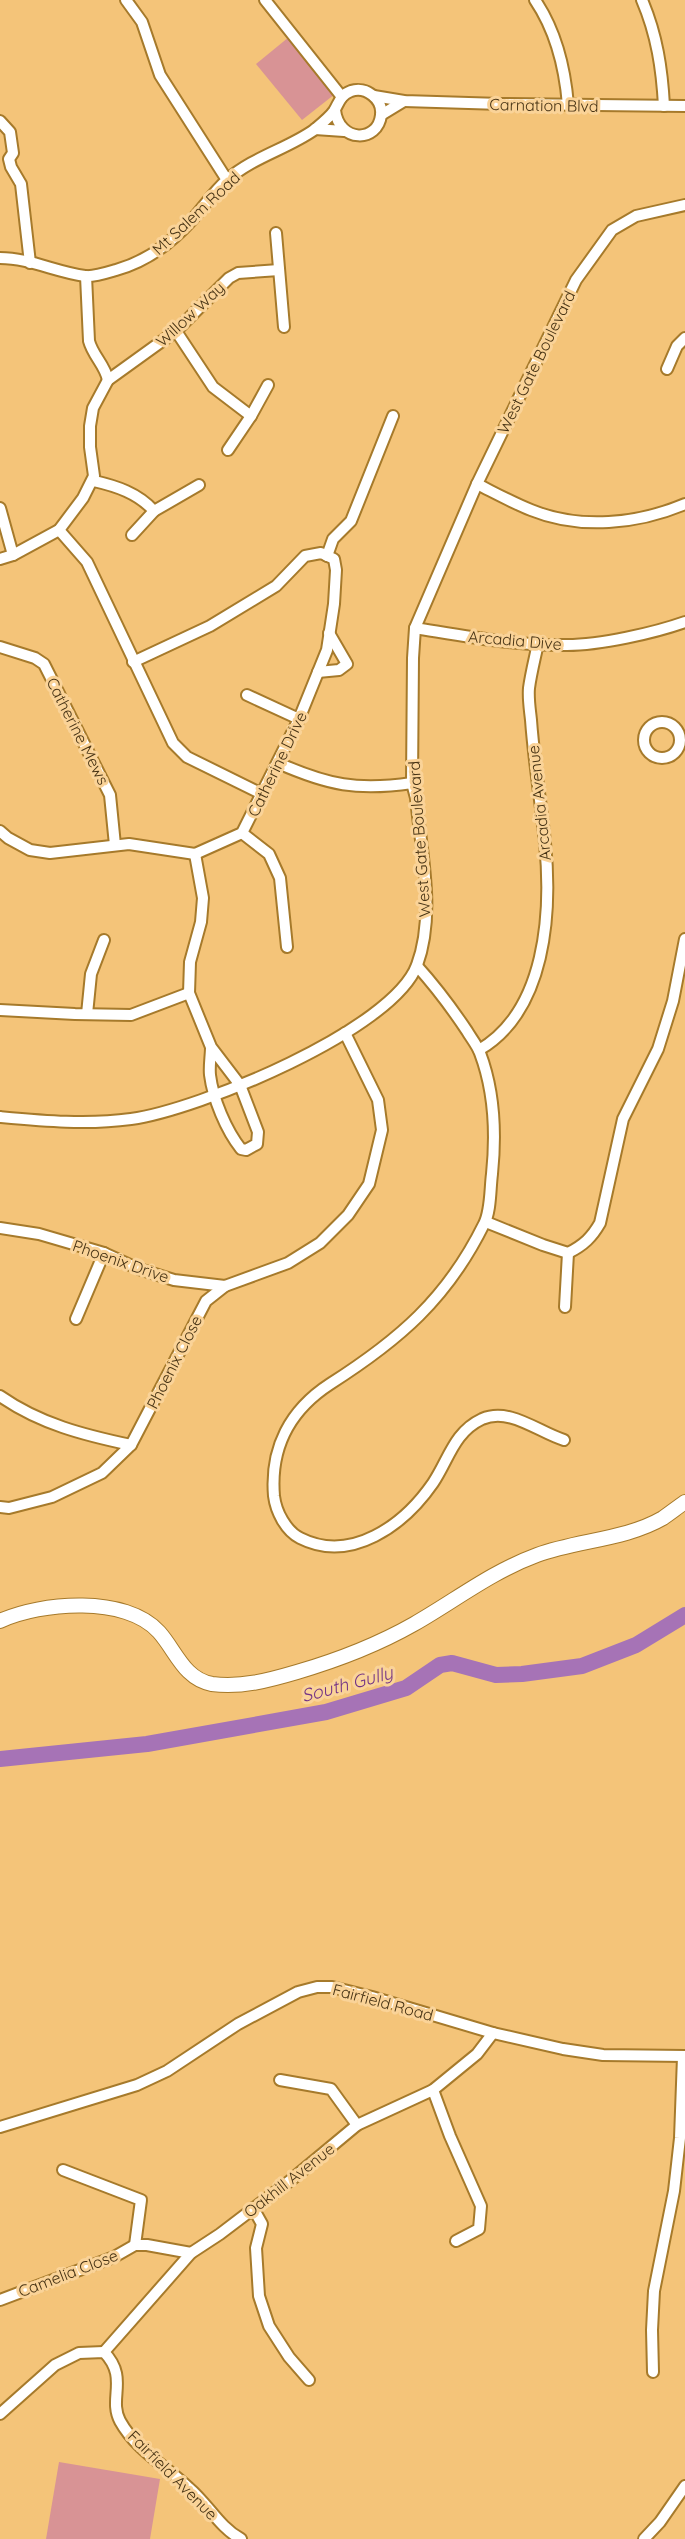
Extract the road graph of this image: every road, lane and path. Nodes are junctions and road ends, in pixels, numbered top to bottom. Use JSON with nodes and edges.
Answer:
{"nodes":[{"id":1,"x":126,"y":0,"type":"edge"},
{"id":2,"x":265,"y":0,"type":"edge"},
{"id":3,"x":535,"y":0,"type":"edge"},
{"id":4,"x":642,"y":0,"type":"edge"},
{"id":5,"x":342,"y":96,"type":"junction"},
{"id":6,"x":374,"y":96,"type":"junction"},
{"id":7,"x":404,"y":101,"type":"junction"},
{"id":8,"x":567,"y":105,"type":"junction"},
{"id":9,"x":664,"y":106,"type":"junction"},
{"id":10,"x":685,"y":106,"type":"edge"},
{"id":11,"x":335,"y":110,"type":"junction"},
{"id":12,"x":381,"y":115,"type":"junction"},
{"id":13,"x":0,"y":121,"type":"edge"},
{"id":14,"x":315,"y":129,"type":"junction"},
{"id":15,"x":344,"y":131,"type":"junction"},
{"id":16,"x":227,"y":180,"type":"junction"},
{"id":17,"x":685,"y":205,"type":"edge"},
{"id":18,"x":276,"y":233,"type":"dead end"},
{"id":19,"x":0,"y":258,"type":"edge"},
{"id":20,"x":30,"y":263,"type":"junction"},
{"id":21,"x":279,"y":270,"type":"junction"},
{"id":22,"x":86,"y":276,"type":"junction"},
{"id":23,"x":284,"y":327,"type":"dead end"},
{"id":24,"x":176,"y":331,"type":"junction"},
{"id":25,"x":685,"y":338,"type":"edge"},
{"id":26,"x":667,"y":369,"type":"dead end"},
{"id":27,"x":108,"y":380,"type":"junction"},
{"id":28,"x":268,"y":385,"type":"dead end"},
{"id":29,"x":251,"y":416,"type":"junction"},
{"id":30,"x":393,"y":416,"type":"dead end"},
{"id":31,"x":228,"y":450,"type":"dead end"},
{"id":32,"x":94,"y":481,"type":"junction"},
{"id":33,"x":199,"y":484,"type":"dead end"},
{"id":34,"x":477,"y":484,"type":"junction"},
{"id":35,"x":685,"y":504,"type":"edge"},
{"id":36,"x":0,"y":508,"type":"edge"},
{"id":37,"x":154,"y":511,"type":"junction"},
{"id":38,"x":60,"y":530,"type":"junction"},
{"id":39,"x":132,"y":535,"type":"dead end"},
{"id":40,"x":13,"y":555,"type":"junction"},
{"id":41,"x":327,"y":556,"type":"junction"},
{"id":42,"x":0,"y":559,"type":"edge"},
{"id":43,"x":685,"y":622,"type":"edge"},
{"id":44,"x":416,"y":628,"type":"junction"},
{"id":45,"x":329,"y":633,"type":"junction"},
{"id":46,"x":538,"y":643,"type":"junction"},
{"id":47,"x":0,"y":647,"type":"edge"},
{"id":48,"x":133,"y":662,"type":"junction"},
{"id":49,"x":318,"y":672,"type":"junction"},
{"id":50,"x":247,"y":695,"type":"dead end"},
{"id":51,"x":299,"y":719,"type":"junction"},
{"id":52,"x":278,"y":763,"type":"junction"},
{"id":53,"x":412,"y":783,"type":"junction"},
{"id":54,"x":262,"y":794,"type":"junction"},
{"id":55,"x":0,"y":831,"type":"edge"},
{"id":56,"x":242,"y":833,"type":"junction"},
{"id":57,"x":116,"y":845,"type":"junction"},
{"id":58,"x":195,"y":854,"type":"junction"},
{"id":59,"x":685,"y":939,"type":"edge"},
{"id":60,"x":104,"y":940,"type":"dead end"},
{"id":61,"x":287,"y":947,"type":"dead end"},
{"id":62,"x":417,"y":966,"type":"junction"},
{"id":63,"x":189,"y":993,"type":"junction"},
{"id":64,"x":0,"y":1010,"type":"edge"},
{"id":65,"x":87,"y":1014,"type":"junction"},
{"id":66,"x":345,"y":1033,"type":"junction"},
{"id":67,"x":211,"y":1047,"type":"junction"},
{"id":68,"x":479,"y":1050,"type":"junction"},
{"id":69,"x":240,"y":1085,"type":"junction"},
{"id":70,"x":214,"y":1095,"type":"junction"},
{"id":71,"x":0,"y":1117,"type":"edge"},
{"id":72,"x":486,"y":1221,"type":"junction"},
{"id":73,"x":0,"y":1228,"type":"edge"},
{"id":74,"x":568,"y":1253,"type":"junction"},
{"id":75,"x":104,"y":1254,"type":"junction"},
{"id":76,"x":225,"y":1286,"type":"junction"},
{"id":77,"x":565,"y":1307,"type":"dead end"},
{"id":78,"x":76,"y":1319,"type":"dead end"},
{"id":79,"x":0,"y":1396,"type":"edge"},
{"id":80,"x":564,"y":1440,"type":"dead end"},
{"id":81,"x":131,"y":1446,"type":"junction"},
{"id":82,"x":685,"y":1502,"type":"edge"},
{"id":83,"x":0,"y":1507,"type":"edge"},
{"id":84,"x":0,"y":1621,"type":"edge"},
{"id":85,"x":493,"y":2033,"type":"junction"},
{"id":86,"x":684,"y":2056,"type":"edge"},
{"id":87,"x":280,"y":2080,"type":"dead end"},
{"id":88,"x":433,"y":2090,"type":"junction"},
{"id":89,"x":357,"y":2125,"type":"junction"},
{"id":90,"x":0,"y":2127,"type":"edge"},
{"id":91,"x":63,"y":2170,"type":"dead end"},
{"id":92,"x":680,"y":2191,"type":"edge"},
{"id":93,"x":253,"y":2208,"type":"junction"},
{"id":94,"x":456,"y":2241,"type":"dead end"},
{"id":95,"x":135,"y":2245,"type":"junction"},
{"id":96,"x":191,"y":2253,"type":"junction"},
{"id":97,"x":0,"y":2300,"type":"edge"},
{"id":98,"x":104,"y":2352,"type":"junction"},
{"id":99,"x":653,"y":2372,"type":"dead end"},
{"id":100,"x":309,"y":2380,"type":"dead end"},
{"id":101,"x":0,"y":2414,"type":"edge"},
{"id":102,"x":685,"y":2486,"type":"edge"},
{"id":103,"x":242,"y":2539,"type":"edge"},
{"id":104,"x":644,"y":2539,"type":"edge"}],
"edges":[{"from":1,"to":16,"type":"street"},
{"from":2,"to":5,"type":"street"},
{"from":3,"to":8,"type":"street"},
{"from":4,"to":9,"type":"street"},
{"from":5,"to":6,"type":"street"},
{"from":5,"to":11,"type":"street"},
{"from":6,"to":7,"type":"street","name":"Carnation Blvd"},
{"from":6,"to":12,"type":"street"},
{"from":7,"to":8,"type":"street","name":"Carnation Blvd"},
{"from":7,"to":12,"type":"street"},
{"from":8,"to":9,"type":"street","name":"Carnation Blvd"},
{"from":9,"to":10,"type":"street","name":"Carnation Blvd"},
{"from":11,"to":14,"type":"street","name":"Mt Salem Road"},
{"from":11,"to":15,"type":"street"},
{"from":12,"to":15,"type":"street"},
{"from":13,"to":20,"type":"street"},
{"from":14,"to":15,"type":"street"},
{"from":14,"to":16,"type":"street","name":"Mt Salem Road"},
{"from":16,"to":22,"type":"street","name":"Mt Salem Road"},
{"from":17,"to":34,"type":"street","name":"West Gate Boulevard"},
{"from":18,"to":21,"type":"street"},
{"from":19,"to":20,"type":"street","name":"Mt Salem Road"},
{"from":20,"to":22,"type":"street","name":"Mt Salem Road"},
{"from":21,"to":23,"type":"street"},
{"from":21,"to":24,"type":"street","name":"Willow Way"},
{"from":22,"to":27,"type":"street"},
{"from":24,"to":27,"type":"street","name":"Willow Way"},
{"from":24,"to":29,"type":"street"},
{"from":25,"to":26,"type":"street"},
{"from":27,"to":32,"type":"street","name":"Willow Way"},
{"from":28,"to":29,"type":"street"},
{"from":29,"to":31,"type":"street"},
{"from":30,"to":41,"type":"street"},
{"from":32,"to":37,"type":"street"},
{"from":32,"to":38,"type":"street"},
{"from":33,"to":37,"type":"street"},
{"from":34,"to":35,"type":"street"},
{"from":34,"to":44,"type":"street","name":"West Gate Boulevard"},
{"from":36,"to":40,"type":"street"},
{"from":37,"to":39,"type":"street"},
{"from":38,"to":40,"type":"street"},
{"from":38,"to":48,"type":"street"},
{"from":40,"to":42,"type":"street"},
{"from":41,"to":45,"type":"street","name":"Catherine Drive"},
{"from":41,"to":48,"type":"street"},
{"from":43,"to":46,"type":"street","name":"Arcadia Dive"},
{"from":44,"to":46,"type":"street","name":"Arcadia Dive"},
{"from":44,"to":53,"type":"street","name":"West Gate Boulevard"},
{"from":45,"to":49,"type":"street","name":"Catherine Drive"},
{"from":45,"to":49,"type":"street"},
{"from":46,"to":68,"type":"street","name":"Arcadia Avenue"},
{"from":47,"to":57,"type":"street","name":"Catherine Mews"},
{"from":48,"to":54,"type":"street"},
{"from":49,"to":51,"type":"street","name":"Catherine Drive"},
{"from":50,"to":51,"type":"street"},
{"from":51,"to":52,"type":"street","name":"Catherine Drive"},
{"from":52,"to":53,"type":"street"},
{"from":52,"to":54,"type":"street","name":"Catherine Drive"},
{"from":53,"to":62,"type":"street","name":"West Gate Boulevard"},
{"from":54,"to":56,"type":"street","name":"Catherine Drive"},
{"from":55,"to":57,"type":"street"},
{"from":56,"to":58,"type":"street","name":"Catherine Drive"},
{"from":56,"to":61,"type":"street"},
{"from":57,"to":58,"type":"street"},
{"from":58,"to":63,"type":"street"},
{"from":59,"to":74,"type":"street"},
{"from":60,"to":65,"type":"street"},
{"from":62,"to":66,"type":"street","name":"West Gate Boulevard"},
{"from":62,"to":68,"type":"street"},
{"from":63,"to":65,"type":"street"},
{"from":63,"to":67,"type":"street"},
{"from":64,"to":65,"type":"street"},
{"from":66,"to":69,"type":"street","name":"West Gate Boulevard"},
{"from":66,"to":76,"type":"street","name":"Phoenix Drive"},
{"from":67,"to":69,"type":"street"},
{"from":67,"to":70,"type":"street"},
{"from":68,"to":72,"type":"street"},
{"from":69,"to":70,"type":"street","name":"West Gate Boulevard"},
{"from":69,"to":70,"type":"street"},
{"from":70,"to":71,"type":"street","name":"West Gate Boulevard"},
{"from":72,"to":74,"type":"street"},
{"from":72,"to":80,"type":"street"},
{"from":73,"to":75,"type":"street","name":"Phoenix Drive"},
{"from":74,"to":77,"type":"street"},
{"from":75,"to":76,"type":"street","name":"Phoenix Drive"},
{"from":75,"to":78,"type":"street"},
{"from":76,"to":81,"type":"street","name":"Phoenix Close"},
{"from":79,"to":81,"type":"street"},
{"from":81,"to":83,"type":"street","name":"Phoenix Close"},
{"from":82,"to":84,"type":"main road"},
{"from":85,"to":86,"type":"street","name":"Fairfield Road"},
{"from":85,"to":88,"type":"street","name":"Oakhill Avenue"},
{"from":85,"to":90,"type":"street","name":"Fairfield Road"},
{"from":86,"to":92,"type":"street"},
{"from":87,"to":89,"type":"street"},
{"from":88,"to":89,"type":"street","name":"Oakhill Avenue"},
{"from":88,"to":94,"type":"street"},
{"from":89,"to":93,"type":"street","name":"Oakhill Avenue"},
{"from":91,"to":95,"type":"street","name":"Camelia Close"},
{"from":92,"to":99,"type":"street"},
{"from":93,"to":96,"type":"street","name":"Oakhill Avenue"},
{"from":93,"to":100,"type":"street"},
{"from":95,"to":96,"type":"street","name":"Camelia Close"},
{"from":95,"to":97,"type":"street","name":"Camelia Close"},
{"from":96,"to":98,"type":"street","name":"Oakhill Avenue"},
{"from":98,"to":101,"type":"street"},
{"from":98,"to":103,"type":"street","name":"Fairfield Avenue"},
{"from":102,"to":104,"type":"street"}]}
